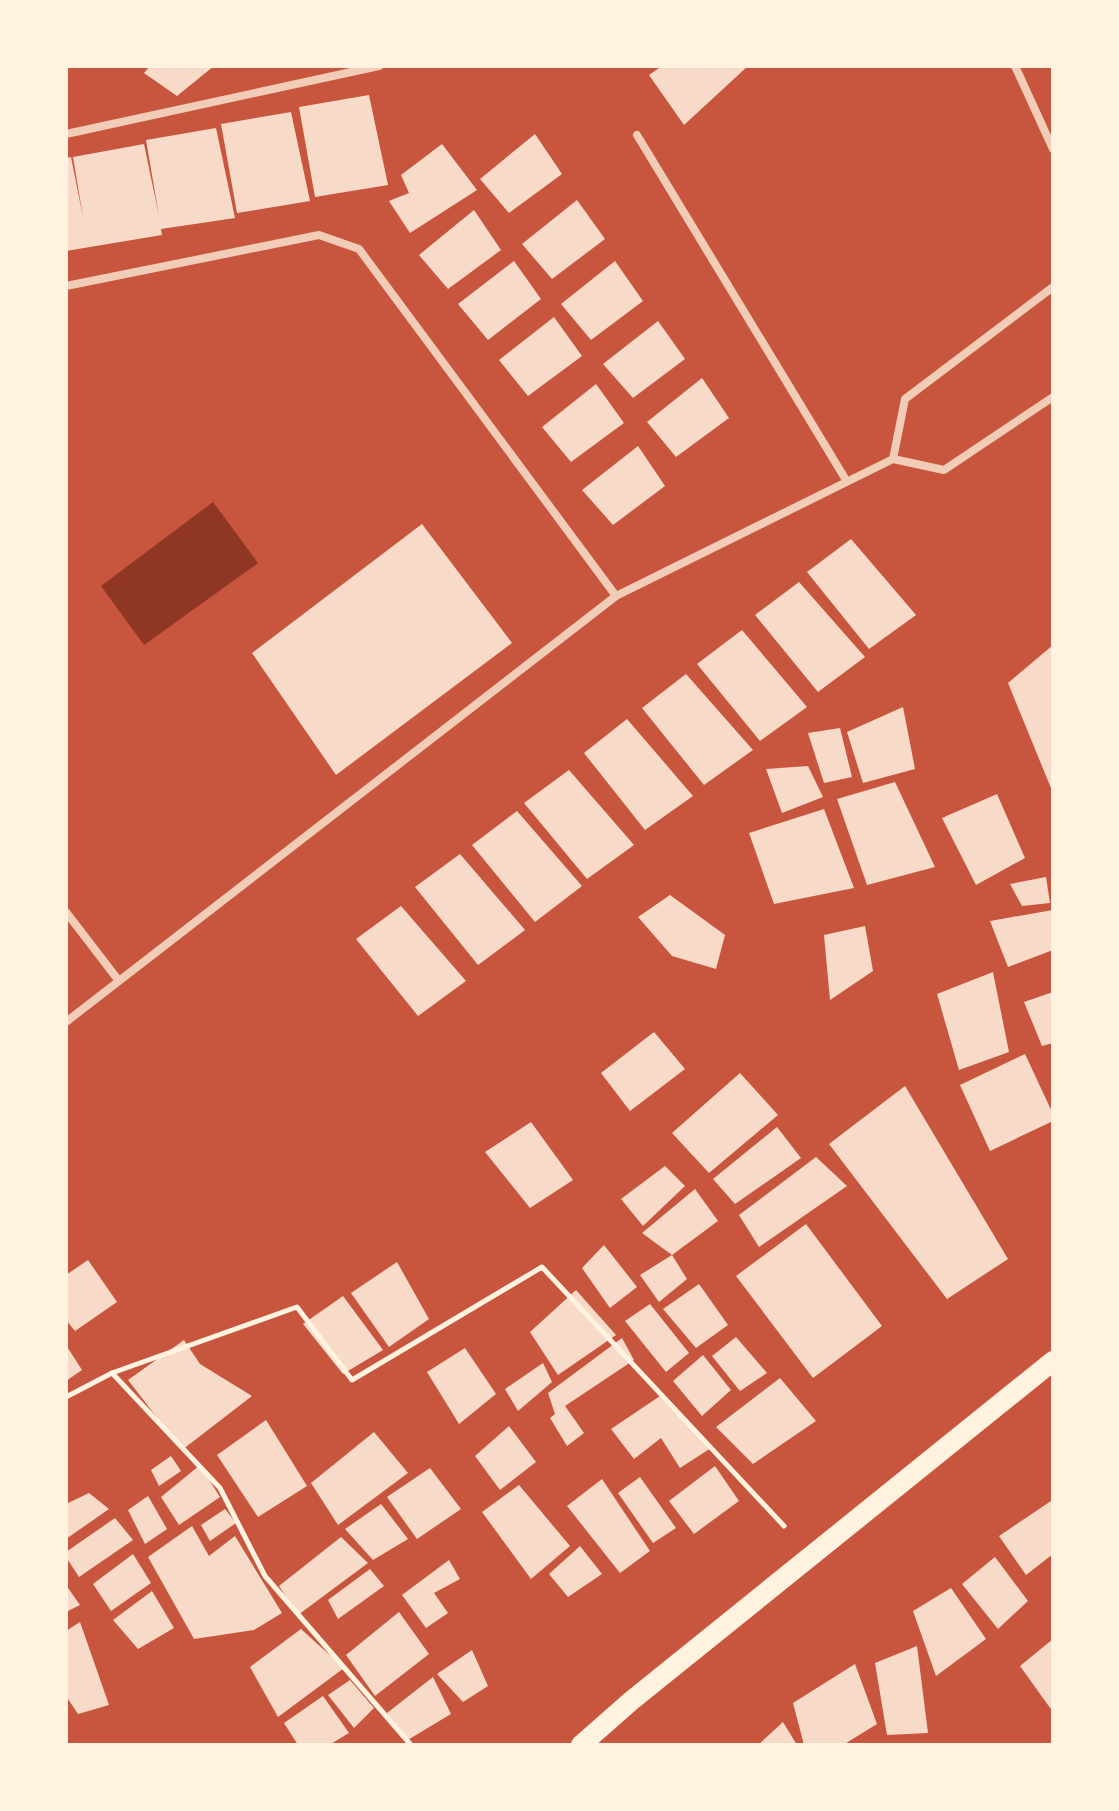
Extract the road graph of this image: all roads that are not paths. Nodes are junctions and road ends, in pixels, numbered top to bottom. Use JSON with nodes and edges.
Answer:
{"nodes":[{"id":1,"x":379,"y":66,"type":"edge"},
{"id":2,"x":1015,"y":66,"type":"edge"},
{"id":3,"x":66,"y":134,"type":"edge"},
{"id":4,"x":637,"y":135,"type":"dead end"},
{"id":5,"x":1053,"y":149,"type":"edge"},
{"id":6,"x":66,"y":286,"type":"edge"},
{"id":7,"x":1053,"y":287,"type":"edge"},
{"id":8,"x":1053,"y":397,"type":"edge"},
{"id":9,"x":893,"y":459,"type":"junction"},
{"id":10,"x":846,"y":480,"type":"junction"},
{"id":11,"x":616,"y":596,"type":"junction"},
{"id":12,"x":66,"y":912,"type":"edge"},
{"id":13,"x":119,"y":981,"type":"junction"},
{"id":14,"x":66,"y":1022,"type":"edge"},
{"id":15,"x":1053,"y":1361,"type":"edge"},
{"id":16,"x":581,"y":1745,"type":"edge"}],
"edges":[{"from":1,"to":3,"type":"street"},
{"from":2,"to":5,"type":"street"},
{"from":4,"to":10,"type":"street"},
{"from":6,"to":11,"type":"street"},
{"from":7,"to":9,"type":"street"},
{"from":8,"to":9,"type":"street"},
{"from":9,"to":10,"type":"street"},
{"from":10,"to":11,"type":"street"},
{"from":11,"to":13,"type":"street"},
{"from":12,"to":13,"type":"street"},
{"from":13,"to":14,"type":"street"},
{"from":15,"to":16,"type":"main road"}]}
